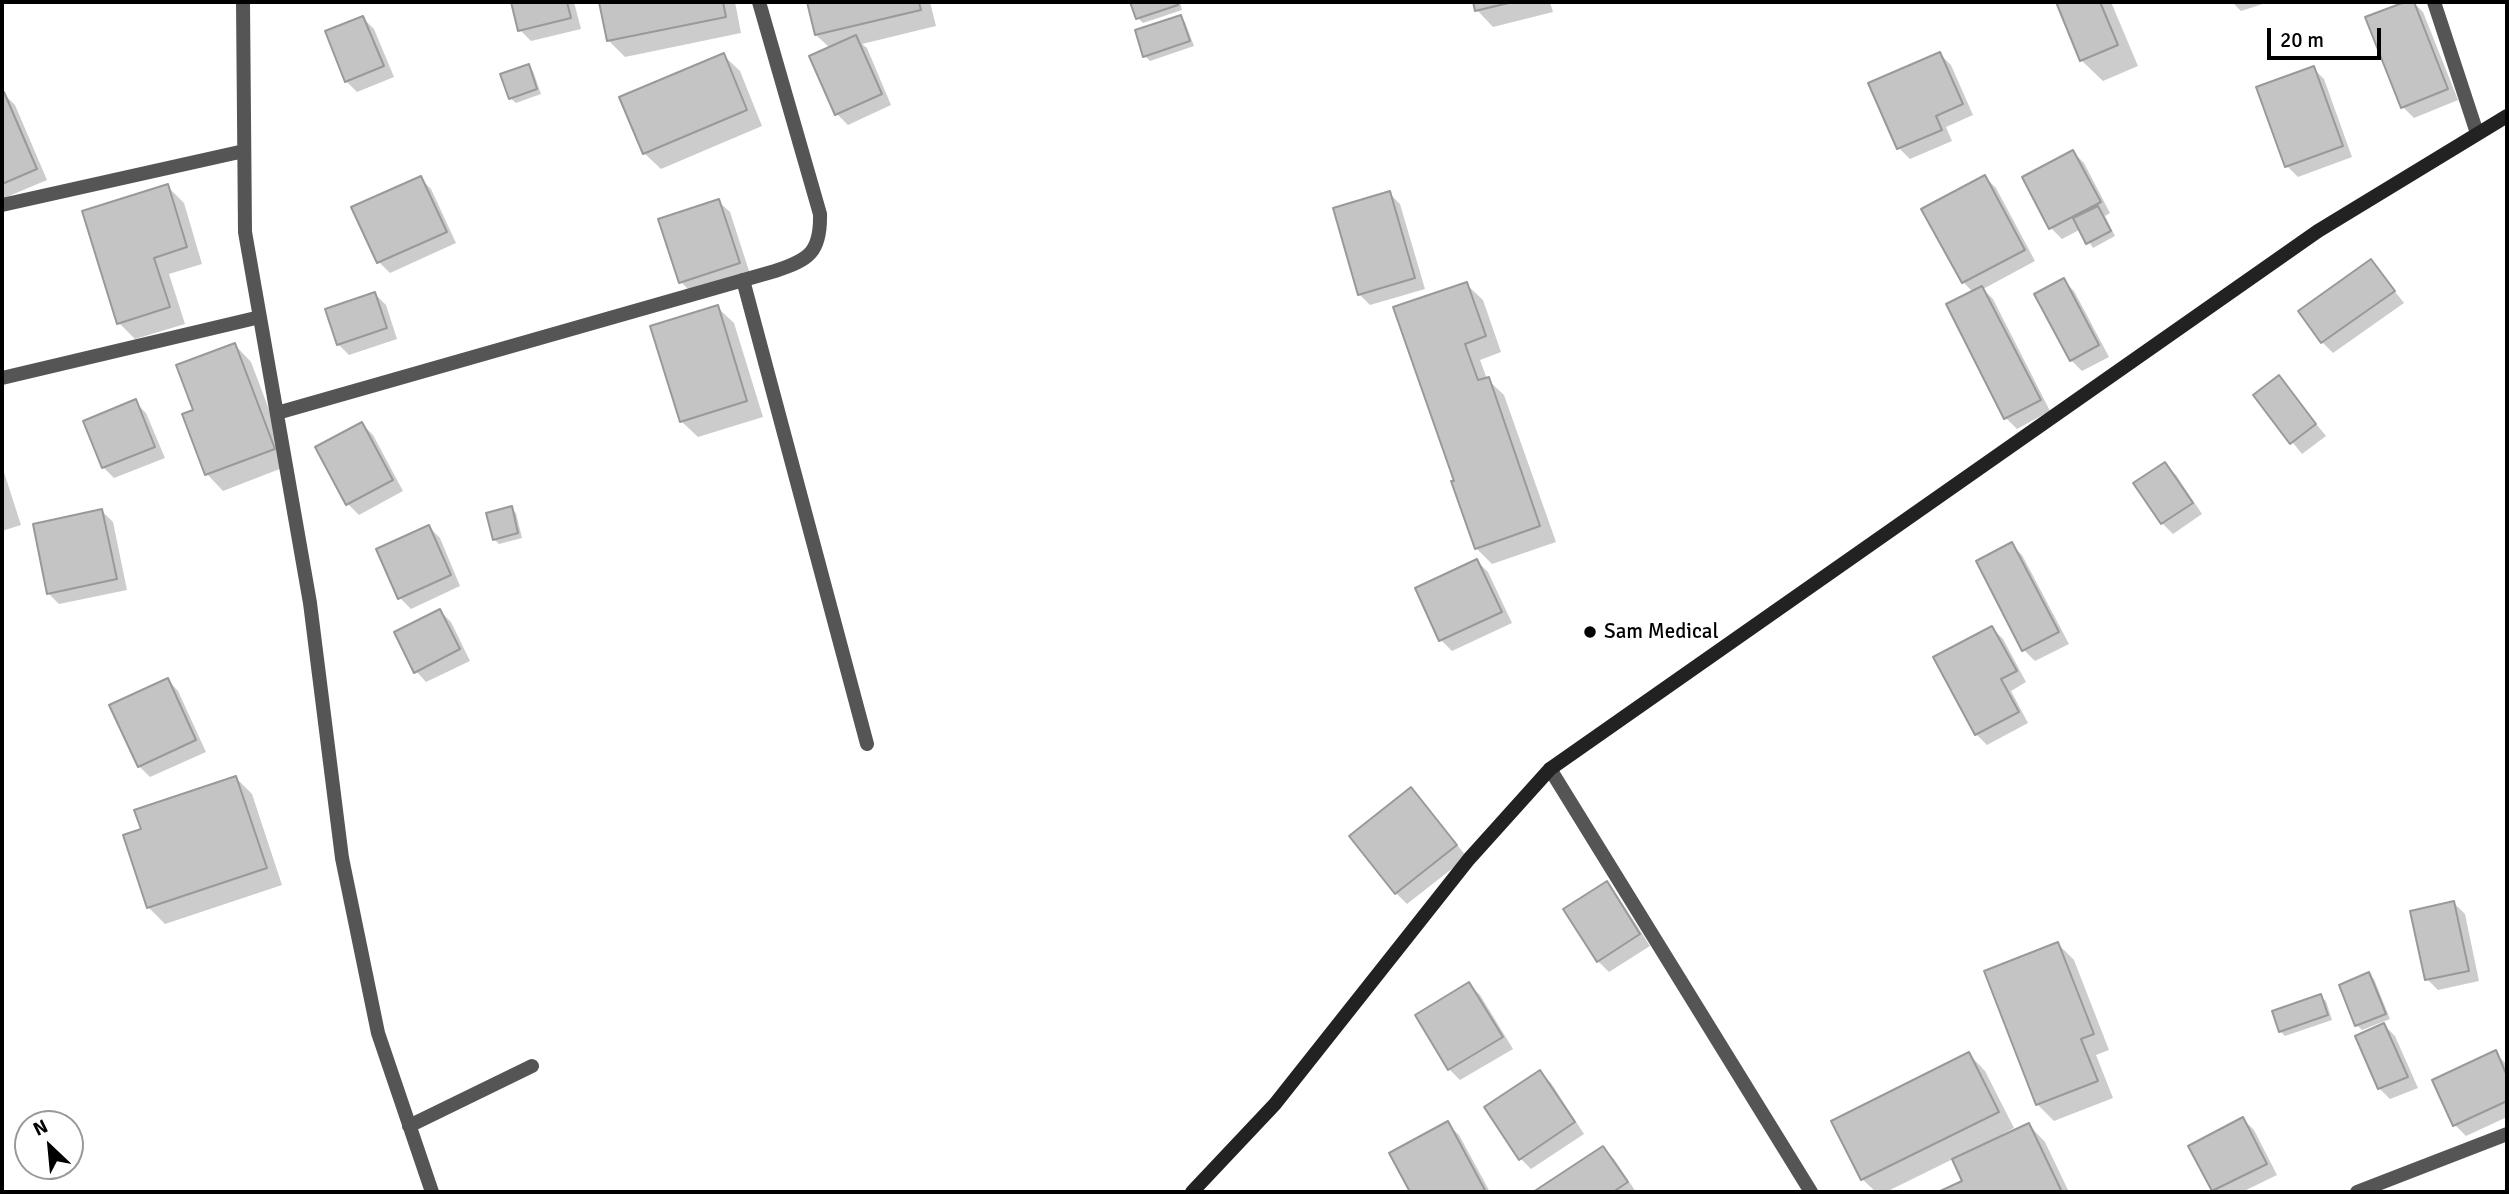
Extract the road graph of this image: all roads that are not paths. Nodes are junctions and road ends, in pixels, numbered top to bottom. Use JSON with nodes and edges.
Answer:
{"nodes":[{"id":1,"x":243,"y":2,"type":"edge"},
{"id":2,"x":758,"y":2,"type":"edge"},
{"id":3,"x":2434,"y":2,"type":"edge"},
{"id":4,"x":2507,"y":116,"type":"edge"},
{"id":5,"x":2477,"y":133,"type":"junction"},
{"id":6,"x":244,"y":151,"type":"junction"},
{"id":7,"x":2,"y":205,"type":"edge"},
{"id":8,"x":743,"y":280,"type":"junction"},
{"id":9,"x":260,"y":317,"type":"junction"},
{"id":10,"x":2,"y":379,"type":"edge"},
{"id":11,"x":277,"y":413,"type":"junction"},
{"id":12,"x":867,"y":744,"type":"dead end"},
{"id":13,"x":1550,"y":769,"type":"junction"},
{"id":14,"x":532,"y":1066,"type":"dead end"},
{"id":15,"x":409,"y":1126,"type":"junction"},
{"id":16,"x":2507,"y":1135,"type":"edge"},
{"id":17,"x":432,"y":1192,"type":"edge"},
{"id":18,"x":1192,"y":1192,"type":"edge"},
{"id":19,"x":1811,"y":1192,"type":"edge"},
{"id":20,"x":2357,"y":1192,"type":"edge"}],
"edges":[{"from":1,"to":6,"type":"street"},
{"from":2,"to":8,"type":"street"},
{"from":3,"to":5,"type":"street"},
{"from":4,"to":5,"type":"street"},
{"from":5,"to":13,"type":"street"},
{"from":6,"to":7,"type":"street"},
{"from":6,"to":9,"type":"street"},
{"from":8,"to":11,"type":"street"},
{"from":8,"to":12,"type":"street"},
{"from":9,"to":10,"type":"street"},
{"from":9,"to":11,"type":"street"},
{"from":11,"to":15,"type":"street"},
{"from":13,"to":18,"type":"street"},
{"from":13,"to":19,"type":"street"},
{"from":14,"to":15,"type":"street"},
{"from":15,"to":17,"type":"street"},
{"from":16,"to":20,"type":"street"}]}
